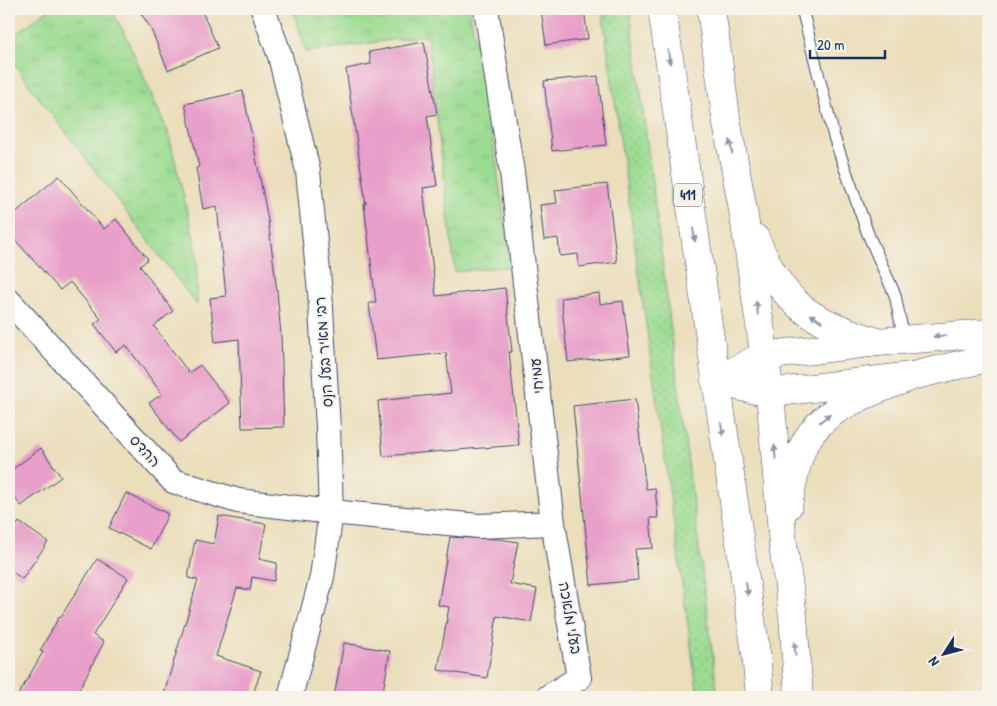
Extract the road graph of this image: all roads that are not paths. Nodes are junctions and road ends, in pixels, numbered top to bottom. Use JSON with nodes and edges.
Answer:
{"nodes":[{"id":1,"x":263,"y":9,"type":"edge"},
{"id":2,"x":486,"y":9,"type":"edge"},
{"id":3,"x":662,"y":9,"type":"edge"},
{"id":4,"x":711,"y":9,"type":"edge"},
{"id":5,"x":802,"y":9,"type":"edge"},
{"id":6,"x":743,"y":210,"type":"junction"},
{"id":7,"x":9,"y":301,"type":"edge"},
{"id":8,"x":988,"y":333,"type":"edge"},
{"id":9,"x":904,"y":339,"type":"junction"},
{"id":10,"x":877,"y":342,"type":"junction"},
{"id":11,"x":763,"y":356,"type":"junction"},
{"id":12,"x":988,"y":358,"type":"edge"},
{"id":13,"x":912,"y":376,"type":"junction"},
{"id":14,"x":715,"y":381,"type":"junction"},
{"id":15,"x":770,"y":393,"type":"junction"},
{"id":16,"x":331,"y":512,"type":"junction"},
{"id":17,"x":554,"y":522,"type":"junction"},
{"id":18,"x":783,"y":544,"type":"junction"},
{"id":19,"x":290,"y":697,"type":"edge"},
{"id":20,"x":548,"y":697,"type":"edge"},
{"id":21,"x":760,"y":697,"type":"edge"},
{"id":22,"x":798,"y":697,"type":"edge"}],
"edges":[{"from":1,"to":16,"type":"street","name":"רבי מאיר בעל הנס"},
{"from":2,"to":17,"type":"street","name":"עמיחי"},
{"from":3,"to":14,"type":"main road","number":"411","one_way":true},
{"from":6,"to":4,"type":"main road","one_way":true},
{"from":5,"to":9,"type":"lane"},
{"from":10,"to":6,"type":"main road","one_way":true},
{"from":11,"to":6,"type":"main road","one_way":true},
{"from":7,"to":16,"type":"street","name":"ההדס"},
{"from":8,"to":9,"type":"main road","one_way":true},
{"from":9,"to":10,"type":"main road"},
{"from":10,"to":11,"type":"main road"},
{"from":11,"to":14,"type":"main road"},
{"from":11,"to":15,"type":"main road"},
{"from":12,"to":13,"type":"main road"},
{"from":13,"to":15,"type":"main road"},
{"from":18,"to":13,"type":"main road","one_way":true},
{"from":14,"to":15,"type":"main road"},
{"from":14,"to":21,"type":"main road","number":"411","one_way":true},
{"from":18,"to":15,"type":"main road","one_way":true},
{"from":16,"to":17,"type":"street"},
{"from":16,"to":19,"type":"street","name":"רבי מאיר בעל הנס"},
{"from":17,"to":20,"type":"street","name":"בעלי מלאכה"},
{"from":22,"to":18,"type":"main road","one_way":true}]}
